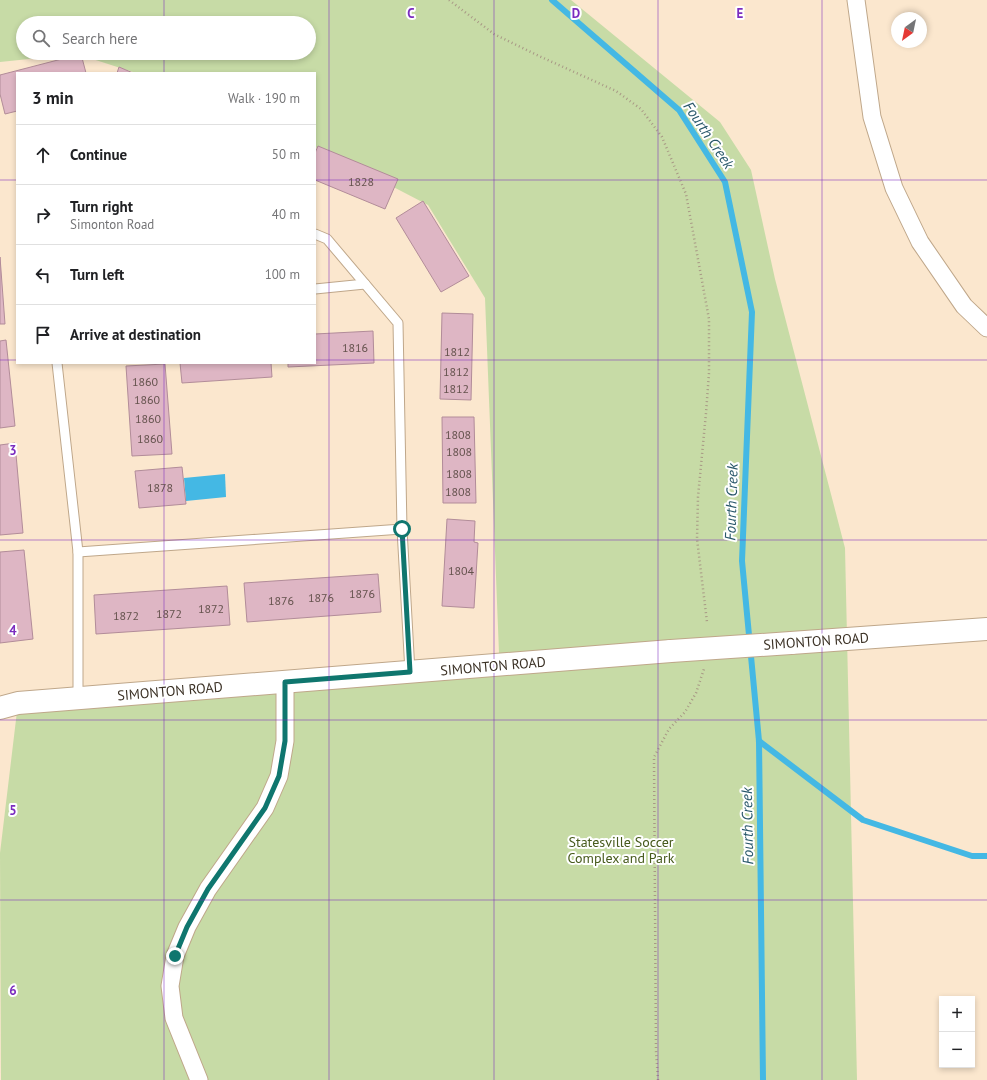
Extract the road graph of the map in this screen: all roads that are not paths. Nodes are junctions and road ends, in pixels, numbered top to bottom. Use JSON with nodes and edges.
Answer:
{"nodes":[{"id":1,"x":856,"y":0,"type":"edge"},
{"id":2,"x":316,"y":234,"type":"edge"},
{"id":3,"x":365,"y":284,"type":"junction"},
{"id":4,"x":316,"y":289,"type":"edge"},
{"id":5,"x":987,"y":328,"type":"edge"},
{"id":6,"x":57,"y":364,"type":"edge"},
{"id":7,"x":402,"y":529,"type":"junction"},
{"id":8,"x":78,"y":552,"type":"junction"},
{"id":9,"x":987,"y":629,"type":"edge"},
{"id":10,"x":410,"y":672,"type":"junction"},
{"id":11,"x":285,"y":682,"type":"junction"},
{"id":12,"x":78,"y":699,"type":"junction"},
{"id":13,"x":0,"y":708,"type":"edge"},
{"id":14,"x":199,"y":1080,"type":"edge"}],
"edges":[{"from":1,"to":5,"type":"street"},
{"from":2,"to":3,"type":"lane"},
{"from":3,"to":4,"type":"lane"},
{"from":3,"to":7,"type":"lane"},
{"from":6,"to":8,"type":"lane"},
{"from":7,"to":8,"type":"lane"},
{"from":7,"to":10,"type":"lane"},
{"from":8,"to":12,"type":"lane"},
{"from":9,"to":10,"type":"street","name":"SIMONTON ROAD","bridge":true},
{"from":10,"to":11,"type":"street","name":"SIMONTON ROAD"},
{"from":11,"to":12,"type":"street","name":"SIMONTON ROAD"},
{"from":11,"to":14,"type":"street"},
{"from":12,"to":13,"type":"street","name":"SIMONTON ROAD"}]}
